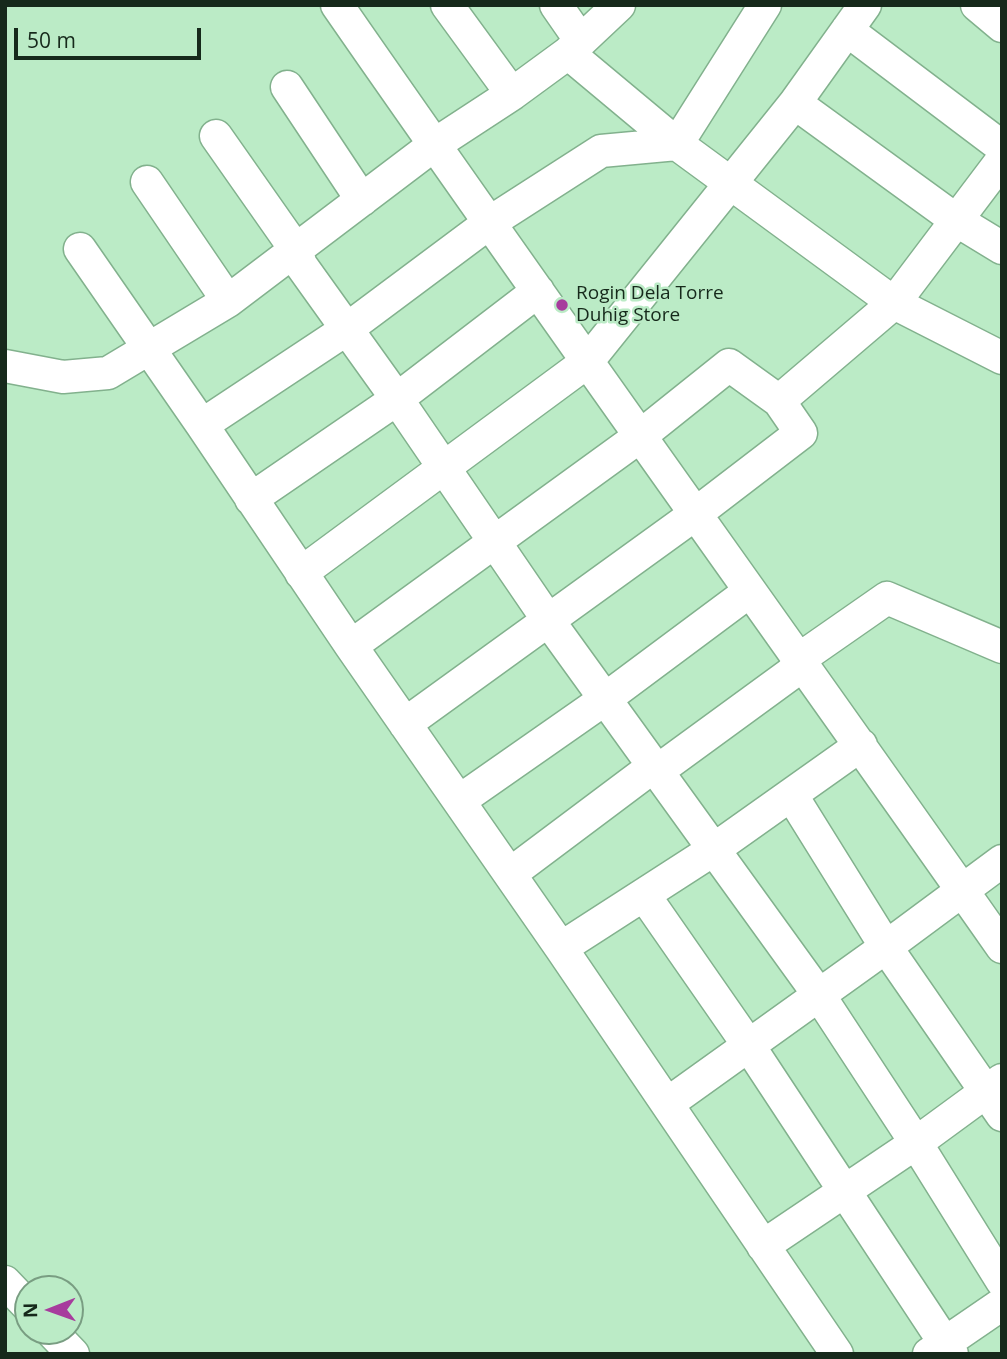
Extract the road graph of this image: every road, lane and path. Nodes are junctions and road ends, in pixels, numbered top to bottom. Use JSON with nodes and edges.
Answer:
{"nodes":[{"id":1,"x":337,"y":5,"type":"edge"},
{"id":2,"x":447,"y":5,"type":"edge"},
{"id":3,"x":556,"y":5,"type":"edge"},
{"id":4,"x":619,"y":5,"type":"edge"},
{"id":5,"x":765,"y":5,"type":"edge"},
{"id":6,"x":977,"y":5,"type":"edge"},
{"id":7,"x":856,"y":18,"type":"edge"},
{"id":8,"x":1002,"y":26,"type":"edge"},
{"id":9,"x":575,"y":47,"type":"junction"},
{"id":10,"x":287,"y":87,"type":"dead end"},
{"id":11,"x":512,"y":94,"type":"junction"},
{"id":12,"x":795,"y":103,"type":"junction"},
{"id":13,"x":216,"y":136,"type":"dead end"},
{"id":14,"x":677,"y":144,"type":"junction"},
{"id":15,"x":434,"y":145,"type":"junction"},
{"id":16,"x":1002,"y":147,"type":"edge"},
{"id":17,"x":1002,"y":160,"type":"edge"},
{"id":18,"x":147,"y":182,"type":"dead end"},
{"id":19,"x":730,"y":184,"type":"junction"},
{"id":20,"x":362,"y":200,"type":"junction"},
{"id":21,"x":956,"y":220,"type":"junction"},
{"id":22,"x":489,"y":223,"type":"junction"},
{"id":23,"x":1002,"y":248,"type":"edge"},
{"id":24,"x":80,"y":249,"type":"dead end"},
{"id":25,"x":296,"y":250,"type":"junction"},
{"id":26,"x":538,"y":292,"type":"junction"},
{"id":27,"x":228,"y":300,"type":"junction"},
{"id":28,"x":894,"y":303,"type":"junction"},
{"id":29,"x":347,"y":329,"type":"junction"},
{"id":30,"x":149,"y":348,"type":"junction"},
{"id":31,"x":1002,"y":358,"type":"edge"},
{"id":32,"x":587,"y":362,"type":"junction"},
{"id":33,"x":11,"y":372,"type":"edge"},
{"id":34,"x":397,"y":399,"type":"junction"},
{"id":35,"x":779,"y":401,"type":"junction"},
{"id":36,"x":202,"y":425,"type":"junction"},
{"id":37,"x":639,"y":437,"type":"junction"},
{"id":38,"x":443,"y":469,"type":"junction"},
{"id":39,"x":251,"y":499,"type":"junction"},
{"id":40,"x":694,"y":515,"type":"junction"},
{"id":41,"x":494,"y":543,"type":"junction"},
{"id":42,"x":301,"y":573,"type":"junction"},
{"id":43,"x":750,"y":591,"type":"junction"},
{"id":44,"x":548,"y":620,"type":"junction"},
{"id":45,"x":351,"y":646,"type":"junction"},
{"id":46,"x":1002,"y":647,"type":"edge"},
{"id":47,"x":798,"y":660,"type":"junction"},
{"id":48,"x":605,"y":699,"type":"junction"},
{"id":49,"x":405,"y":724,"type":"junction"},
{"id":50,"x":861,"y":745,"type":"junction"},
{"id":51,"x":654,"y":766,"type":"junction"},
{"id":52,"x":792,"y":796,"type":"junction"},
{"id":53,"x":459,"y":801,"type":"junction"},
{"id":54,"x":713,"y":850,"type":"junction"},
{"id":55,"x":1002,"y":860,"type":"edge"},
{"id":56,"x":510,"y":874,"type":"junction"},
{"id":57,"x":962,"y":891,"type":"junction"},
{"id":58,"x":644,"y":895,"type":"junction"},
{"id":59,"x":886,"y":947,"type":"junction"},
{"id":60,"x":1002,"y":947,"type":"edge"},
{"id":61,"x":561,"y":948,"type":"junction"},
{"id":62,"x":819,"y":995,"type":"junction"},
{"id":63,"x":749,"y":1046,"type":"junction"},
{"id":64,"x":996,"y":1096,"type":"edge"},
{"id":65,"x":667,"y":1104,"type":"junction"},
{"id":66,"x":916,"y":1143,"type":"junction"},
{"id":67,"x":843,"y":1191,"type":"junction"},
{"id":68,"x":763,"y":1246,"type":"junction"},
{"id":69,"x":1002,"y":1281,"type":"edge"},
{"id":70,"x":1002,"y":1304,"type":"edge"},
{"id":71,"x":942,"y":1350,"type":"edge"},
{"id":72,"x":837,"y":1354,"type":"edge"}],
"edges":[{"from":1,"to":15,"type":"street"},
{"from":2,"to":11,"type":"street"},
{"from":3,"to":9,"type":"street"},
{"from":4,"to":9,"type":"street"},
{"from":5,"to":14,"type":"street"},
{"from":6,"to":8,"type":"street"},
{"from":7,"to":12,"type":"street"},
{"from":7,"to":16,"type":"street"},
{"from":9,"to":11,"type":"street"},
{"from":9,"to":14,"type":"street"},
{"from":10,"to":20,"type":"street"},
{"from":11,"to":15,"type":"street"},
{"from":12,"to":19,"type":"street"},
{"from":12,"to":21,"type":"street"},
{"from":13,"to":25,"type":"street"},
{"from":14,"to":19,"type":"street"},
{"from":14,"to":22,"type":"street"},
{"from":15,"to":20,"type":"street"},
{"from":15,"to":22,"type":"street"},
{"from":17,"to":21,"type":"street"},
{"from":18,"to":27,"type":"street"},
{"from":19,"to":28,"type":"street"},
{"from":19,"to":32,"type":"street"},
{"from":20,"to":25,"type":"street"},
{"from":21,"to":23,"type":"street"},
{"from":21,"to":28,"type":"street"},
{"from":22,"to":26,"type":"street"},
{"from":22,"to":29,"type":"street"},
{"from":24,"to":30,"type":"street"},
{"from":25,"to":27,"type":"street"},
{"from":25,"to":29,"type":"street"},
{"from":26,"to":32,"type":"street"},
{"from":26,"to":34,"type":"street"},
{"from":27,"to":30,"type":"street"},
{"from":28,"to":31,"type":"street"},
{"from":28,"to":35,"type":"street"},
{"from":29,"to":34,"type":"street"},
{"from":29,"to":36,"type":"street"},
{"from":30,"to":33,"type":"street"},
{"from":30,"to":36,"type":"street"},
{"from":32,"to":37,"type":"street"},
{"from":32,"to":38,"type":"street"},
{"from":34,"to":38,"type":"street"},
{"from":34,"to":39,"type":"street"},
{"from":35,"to":37,"type":"street"},
{"from":35,"to":40,"type":"street"},
{"from":36,"to":39,"type":"street"},
{"from":37,"to":40,"type":"street"},
{"from":37,"to":41,"type":"street"},
{"from":38,"to":41,"type":"street"},
{"from":38,"to":42,"type":"street"},
{"from":39,"to":42,"type":"street"},
{"from":40,"to":43,"type":"street"},
{"from":40,"to":44,"type":"street"},
{"from":41,"to":44,"type":"street"},
{"from":41,"to":45,"type":"street"},
{"from":42,"to":45,"type":"street"},
{"from":43,"to":47,"type":"street"},
{"from":43,"to":48,"type":"street"},
{"from":44,"to":48,"type":"street"},
{"from":44,"to":49,"type":"street"},
{"from":45,"to":49,"type":"street"},
{"from":46,"to":47,"type":"street"},
{"from":47,"to":50,"type":"street"},
{"from":47,"to":51,"type":"street"},
{"from":48,"to":51,"type":"street"},
{"from":48,"to":53,"type":"street"},
{"from":49,"to":53,"type":"street"},
{"from":50,"to":52,"type":"street"},
{"from":50,"to":57,"type":"street"},
{"from":51,"to":54,"type":"street"},
{"from":51,"to":56,"type":"street"},
{"from":52,"to":54,"type":"street"},
{"from":52,"to":59,"type":"street"},
{"from":53,"to":56,"type":"street"},
{"from":54,"to":58,"type":"street"},
{"from":54,"to":62,"type":"street"},
{"from":55,"to":57,"type":"street"},
{"from":56,"to":61,"type":"street"},
{"from":57,"to":59,"type":"street"},
{"from":57,"to":60,"type":"street"},
{"from":58,"to":61,"type":"street"},
{"from":58,"to":63,"type":"street"},
{"from":59,"to":62,"type":"street"},
{"from":59,"to":64,"type":"street"},
{"from":61,"to":65,"type":"street"},
{"from":62,"to":63,"type":"street"},
{"from":62,"to":66,"type":"street"},
{"from":63,"to":65,"type":"street"},
{"from":63,"to":67,"type":"street"},
{"from":64,"to":66,"type":"street"},
{"from":65,"to":68,"type":"street"},
{"from":66,"to":67,"type":"street"},
{"from":66,"to":69,"type":"street"},
{"from":67,"to":68,"type":"street"},
{"from":67,"to":71,"type":"street"},
{"from":68,"to":72,"type":"street"},
{"from":70,"to":71,"type":"street"}]}
